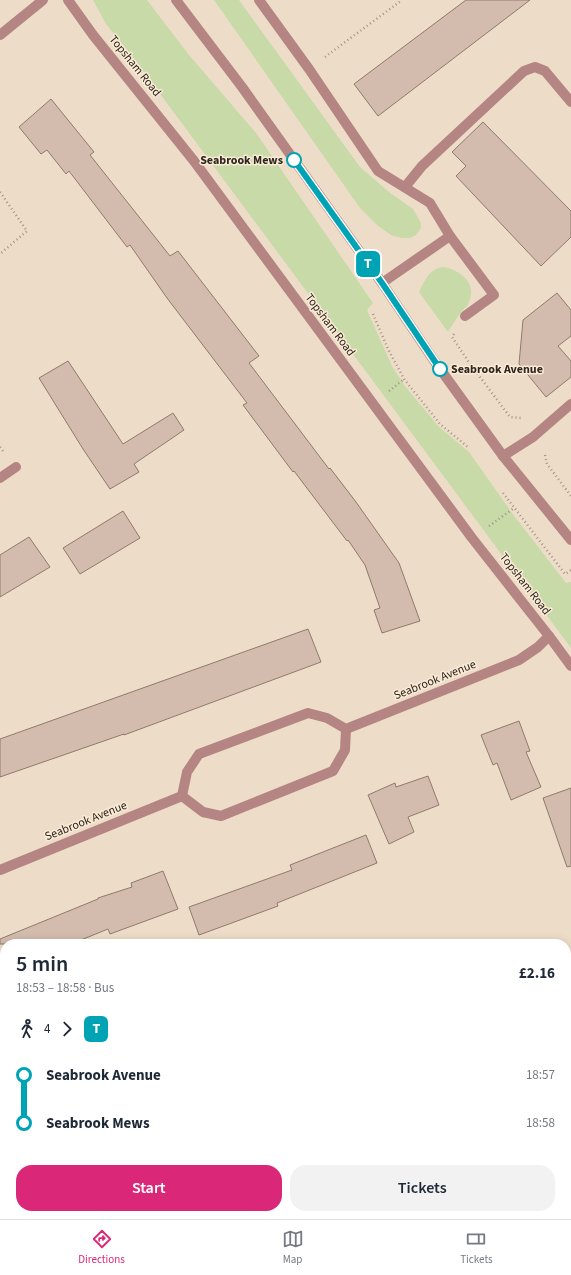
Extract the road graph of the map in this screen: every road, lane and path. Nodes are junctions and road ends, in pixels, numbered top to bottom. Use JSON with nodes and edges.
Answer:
{"nodes":[{"id":1,"x":43,"y":0,"type":"edge"},
{"id":2,"x":68,"y":0,"type":"edge"},
{"id":3,"x":176,"y":0,"type":"edge"},
{"id":4,"x":259,"y":0,"type":"edge"},
{"id":5,"x":402,"y":0,"type":"edge"},
{"id":6,"x":0,"y":34,"type":"edge"},
{"id":7,"x":309,"y":69,"type":"junction"},
{"id":8,"x":571,"y":102,"type":"edge"},
{"id":9,"x":405,"y":187,"type":"junction"},
{"id":10,"x":0,"y":192,"type":"edge"},
{"id":11,"x":450,"y":236,"type":"junction"},
{"id":12,"x":0,"y":254,"type":"edge"},
{"id":13,"x":382,"y":283,"type":"junction"},
{"id":14,"x":373,"y":314,"type":"dead end"},
{"id":15,"x":465,"y":316,"type":"joint"},
{"id":16,"x":571,"y":404,"type":"edge"},
{"id":17,"x":533,"y":437,"type":"junction"},
{"id":18,"x":472,"y":450,"type":"dead end"},
{"id":19,"x":503,"y":456,"type":"junction"},
{"id":20,"x":16,"y":468,"type":"dead end"},
{"id":21,"x":0,"y":478,"type":"edge"},
{"id":22,"x":500,"y":488,"type":"dead end"},
{"id":23,"x":571,"y":496,"type":"edge"},
{"id":24,"x":514,"y":508,"type":"junction"},
{"id":25,"x":472,"y":538,"type":"junction"},
{"id":26,"x":571,"y":540,"type":"edge"},
{"id":27,"x":571,"y":570,"type":"edge"},
{"id":28,"x":549,"y":636,"type":"junction"},
{"id":29,"x":571,"y":666,"type":"edge"},
{"id":30,"x":346,"y":729,"type":"junction"},
{"id":31,"x":182,"y":796,"type":"junction"},
{"id":32,"x":0,"y":870,"type":"edge"}],
"edges":[{"from":1,"to":6,"type":"street"},
{"from":2,"to":25,"type":"street","name":"Topsham Road"},
{"from":3,"to":13,"type":"street"},
{"from":4,"to":7,"type":"street"},
{"from":5,"to":7,"type":"path"},
{"from":7,"to":9,"type":"street"},
{"from":8,"to":9,"type":"street"},
{"from":9,"to":11,"type":"street"},
{"from":10,"to":12,"type":"path"},
{"from":11,"to":13,"type":"street"},
{"from":11,"to":15,"type":"street"},
{"from":13,"to":19,"type":"street"},
{"from":14,"to":18,"type":"path"},
{"from":15,"to":17,"type":"path"},
{"from":16,"to":17,"type":"street"},
{"from":17,"to":19,"type":"street"},
{"from":17,"to":23,"type":"path"},
{"from":19,"to":26,"type":"street"},
{"from":20,"to":21,"type":"street"},
{"from":22,"to":24,"type":"path"},
{"from":24,"to":25,"type":"path"},
{"from":24,"to":27,"type":"path"},
{"from":25,"to":28,"type":"street","name":"Topsham Road"},
{"from":28,"to":29,"type":"street","name":"Topsham Road"},
{"from":28,"to":30,"type":"street","name":"Seabrook Avenue"},
{"from":30,"to":31,"type":"street"},
{"from":30,"to":31,"type":"street"},
{"from":31,"to":32,"type":"street","name":"Seabrook Avenue"}]}
